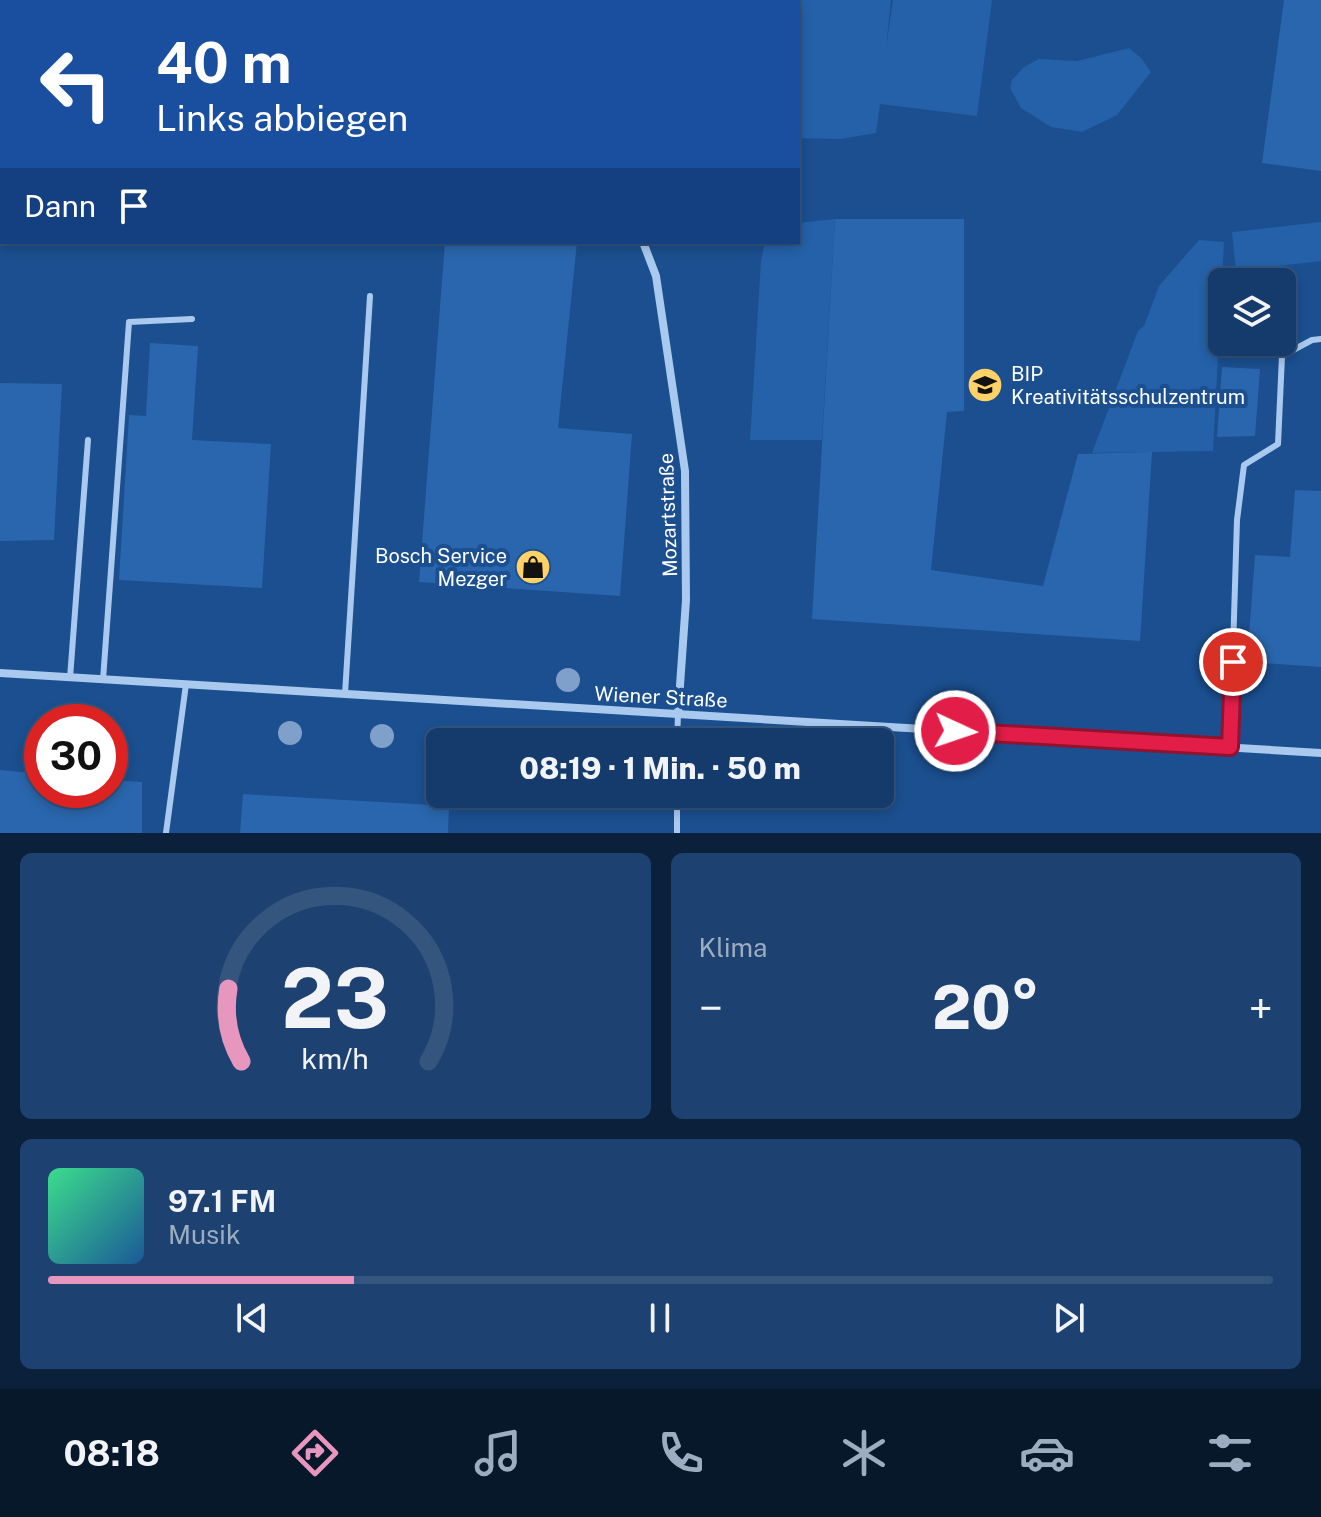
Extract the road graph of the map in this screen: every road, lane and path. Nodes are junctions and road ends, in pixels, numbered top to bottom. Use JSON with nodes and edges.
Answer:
{"nodes":[{"id":1,"x":644,"y":244,"type":"edge"},
{"id":2,"x":370,"y":296,"type":"dead end"},
{"id":3,"x":192,"y":319,"type":"dead end"},
{"id":4,"x":1321,"y":339,"type":"edge"},
{"id":5,"x":88,"y":440,"type":"dead end"},
{"id":6,"x":0,"y":673,"type":"edge"},
{"id":7,"x":70,"y":678,"type":"junction"},
{"id":8,"x":103,"y":680,"type":"junction"},
{"id":9,"x":186,"y":684,"type":"junction"},
{"id":10,"x":345,"y":694,"type":"junction"},
{"id":11,"x":678,"y":714,"type":"junction"},
{"id":12,"x":678,"y":728,"type":"edge"},
{"id":13,"x":1230,"y":747,"type":"junction"},
{"id":14,"x":1321,"y":753,"type":"edge"},
{"id":15,"x":677,"y":808,"type":"edge"},
{"id":16,"x":166,"y":833,"type":"edge"},
{"id":17,"x":677,"y":833,"type":"edge"}],
"edges":[{"from":1,"to":11,"type":"street","name":"Mozartstraße"},
{"from":2,"to":10,"type":"lane"},
{"from":3,"to":8,"type":"lane"},
{"from":4,"to":13,"type":"lane"},
{"from":5,"to":7,"type":"lane"},
{"from":6,"to":7,"type":"street","name":"Wiener Straße"},
{"from":7,"to":8,"type":"street","name":"Wiener Straße"},
{"from":8,"to":9,"type":"street","name":"Wiener Straße"},
{"from":9,"to":10,"type":"street","name":"Wiener Straße"},
{"from":9,"to":16,"type":"lane"},
{"from":10,"to":11,"type":"street","name":"Wiener Straße"},
{"from":11,"to":12,"type":"lane","name":"Mozartstraße"},
{"from":11,"to":13,"type":"street","name":"Wiener Straße"},
{"from":13,"to":14,"type":"street","name":"Wiener Straße"},
{"from":15,"to":17,"type":"lane"}]}
